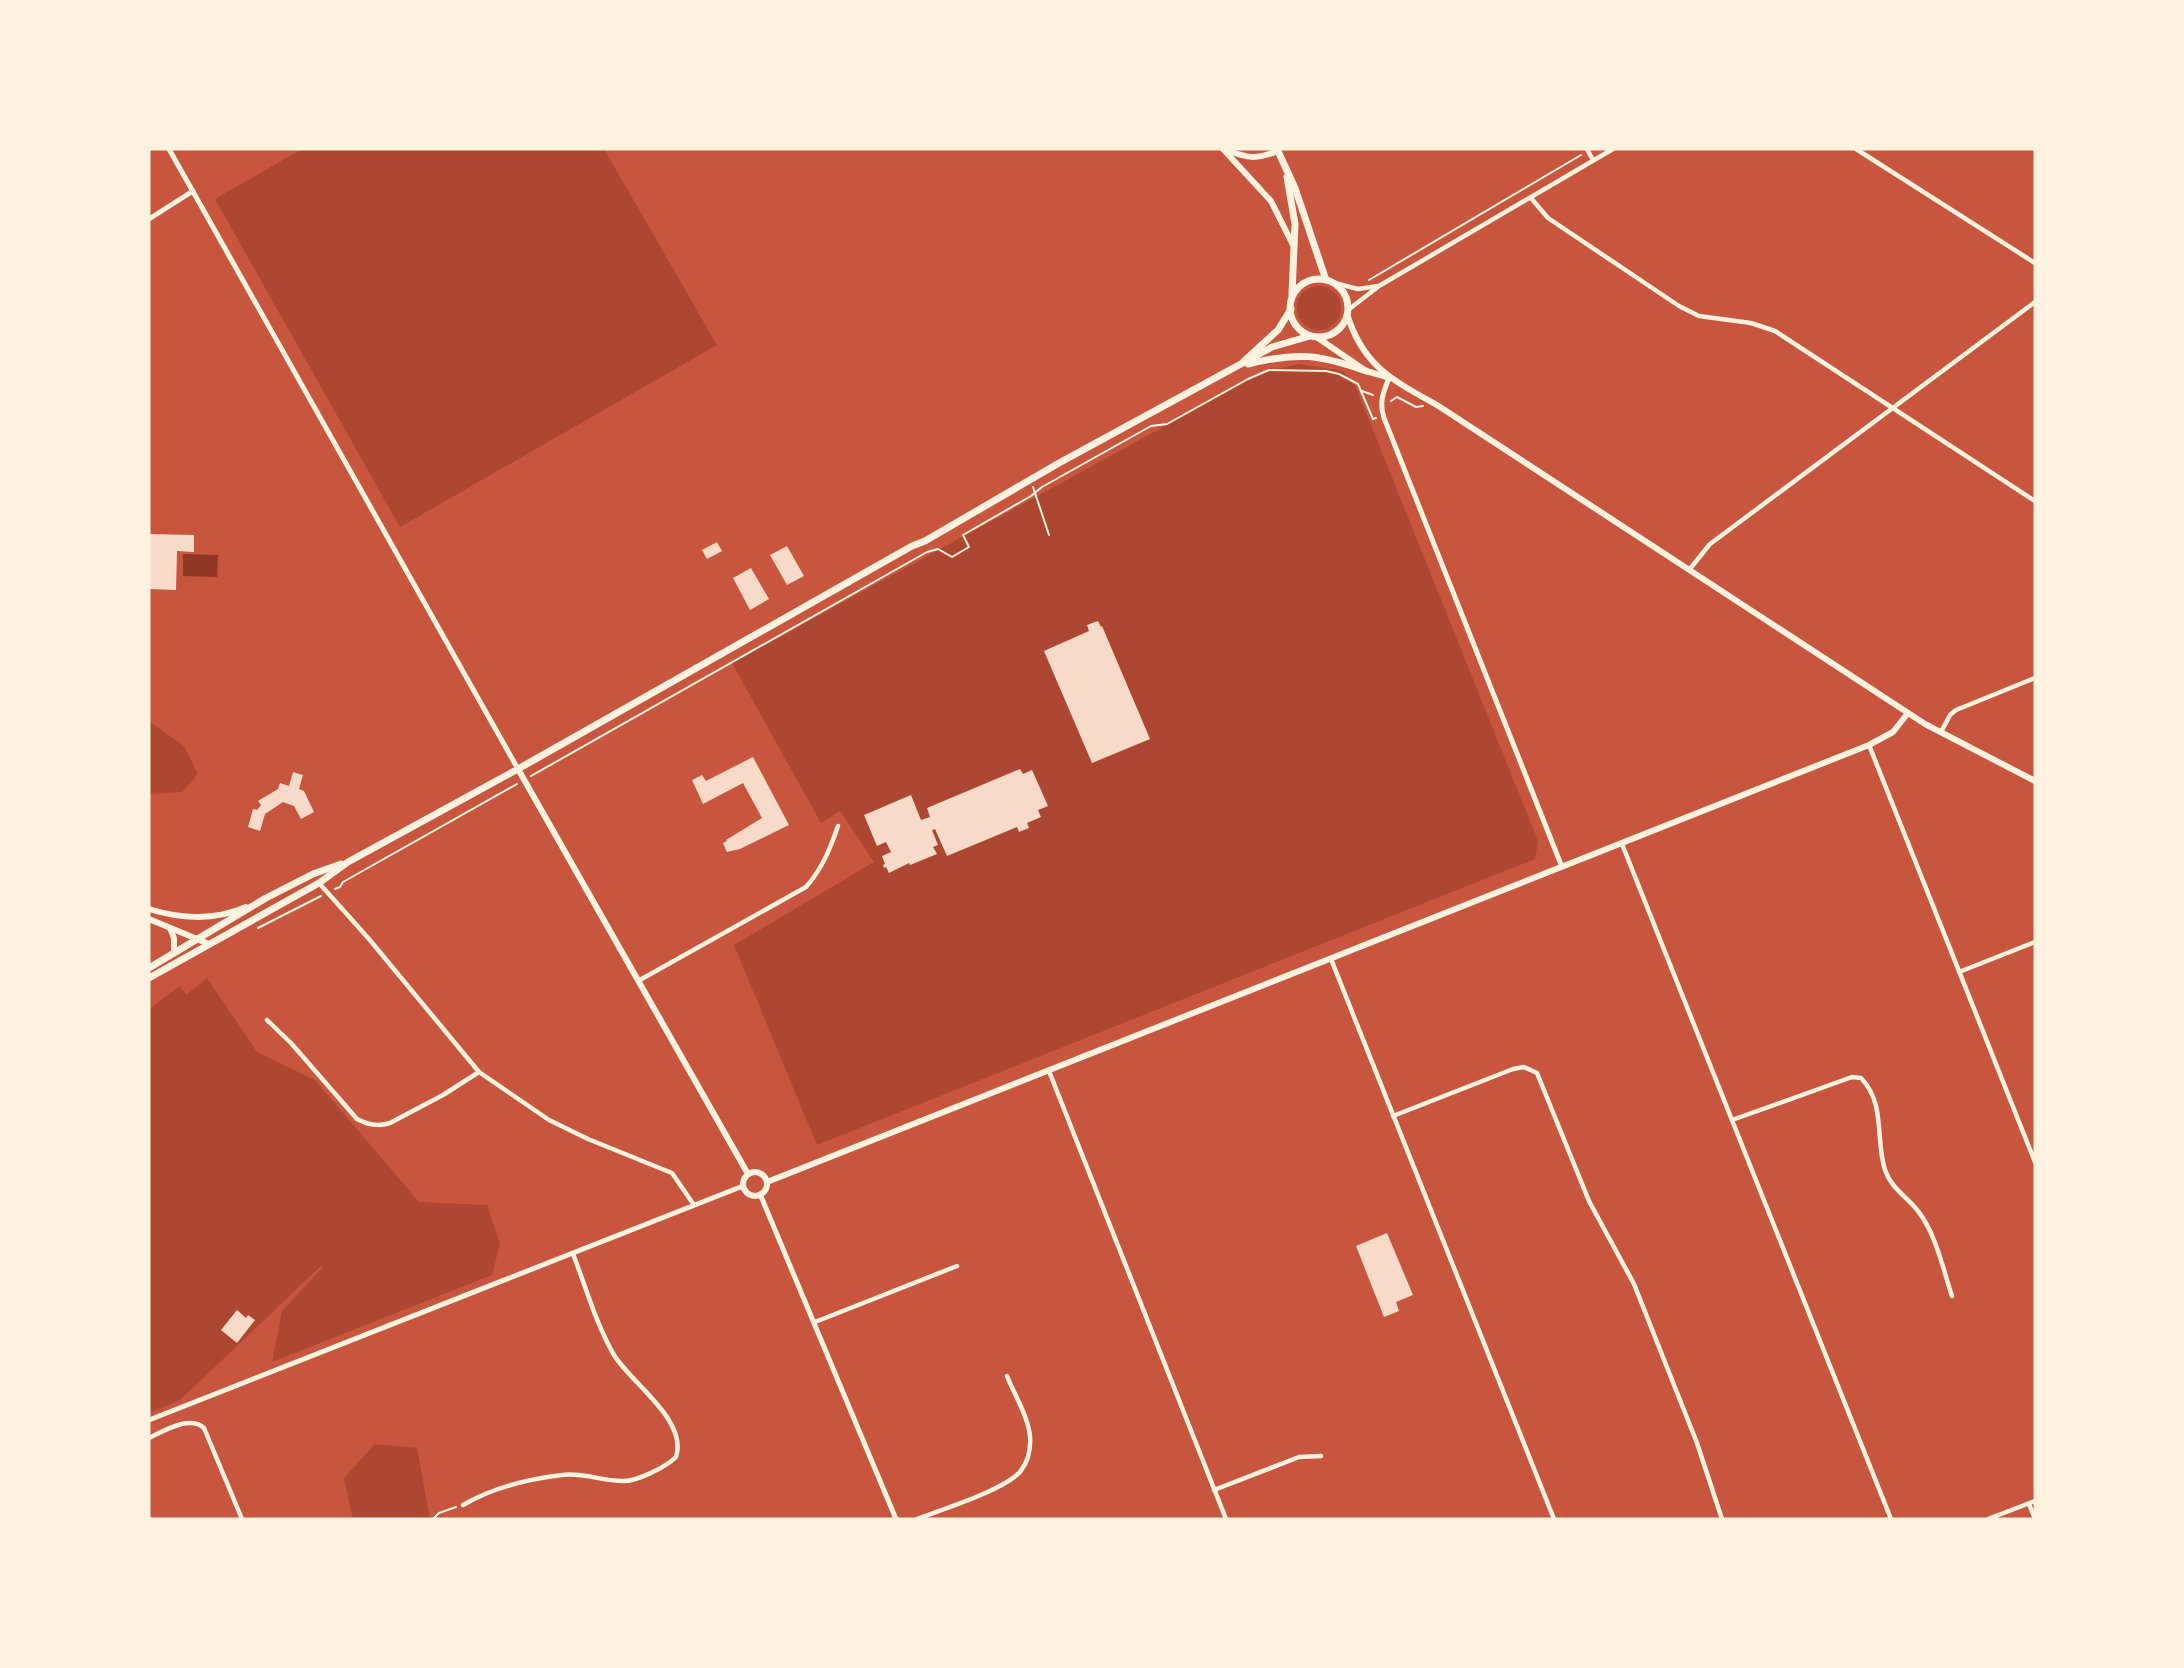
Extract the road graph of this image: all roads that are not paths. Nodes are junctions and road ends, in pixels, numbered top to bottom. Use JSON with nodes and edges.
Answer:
{"nodes":[{"id":1,"x":169,"y":149,"type":"edge"},
{"id":2,"x":1224,"y":149,"type":"edge"},
{"id":3,"x":1587,"y":149,"type":"edge"},
{"id":4,"x":1613,"y":149,"type":"edge"},
{"id":5,"x":1856,"y":149,"type":"edge"},
{"id":6,"x":1278,"y":150,"type":"edge"},
{"id":7,"x":1594,"y":160,"type":"junction"},
{"id":8,"x":1287,"y":173,"type":"junction"},
{"id":9,"x":193,"y":191,"type":"junction"},
{"id":10,"x":1531,"y":198,"type":"junction"},
{"id":11,"x":149,"y":219,"type":"edge"},
{"id":12,"x":1294,"y":249,"type":"junction"},
{"id":13,"x":2035,"y":264,"type":"edge"},
{"id":14,"x":1326,"y":280,"type":"junction"},
{"id":15,"x":1335,"y":283,"type":"junction"},
{"id":16,"x":1379,"y":286,"type":"junction"},
{"id":17,"x":1292,"y":299,"type":"junction"},
{"id":18,"x":2035,"y":302,"type":"edge"},
{"id":19,"x":1290,"y":309,"type":"junction"},
{"id":20,"x":1347,"y":312,"type":"junction"},
{"id":21,"x":1314,"y":337,"type":"junction"},
{"id":22,"x":1237,"y":367,"type":"junction"},
{"id":23,"x":1366,"y":371,"type":"junction"},
{"id":24,"x":1389,"y":378,"type":"junction"},
{"id":25,"x":1893,"y":408,"type":"junction"},
{"id":26,"x":2035,"y":501,"type":"edge"},
{"id":27,"x":1689,"y":570,"type":"junction"},
{"id":28,"x":2035,"y":678,"type":"edge"},
{"id":29,"x":1908,"y":713,"type":"junction"},
{"id":30,"x":1941,"y":732,"type":"junction"},
{"id":31,"x":1869,"y":745,"type":"junction"},
{"id":32,"x":518,"y":769,"type":"junction"},
{"id":33,"x":2035,"y":781,"type":"edge"},
{"id":34,"x":838,"y":826,"type":"dead end"},
{"id":35,"x":1622,"y":844,"type":"junction"},
{"id":36,"x":348,"y":862,"type":"junction"},
{"id":37,"x":1562,"y":867,"type":"junction"},
{"id":38,"x":319,"y":883,"type":"junction"},
{"id":39,"x":266,"y":898,"type":"junction"},
{"id":40,"x":149,"y":909,"type":"edge"},
{"id":41,"x":149,"y":919,"type":"edge"},
{"id":42,"x":170,"y":928,"type":"junction"},
{"id":43,"x":198,"y":939,"type":"junction"},
{"id":44,"x":2035,"y":942,"type":"edge"},
{"id":45,"x":209,"y":944,"type":"junction"},
{"id":46,"x":174,"y":953,"type":"junction"},
{"id":47,"x":1331,"y":959,"type":"junction"},
{"id":48,"x":149,"y":968,"type":"edge"},
{"id":49,"x":1959,"y":972,"type":"junction"},
{"id":50,"x":149,"y":978,"type":"edge"},
{"id":51,"x":638,"y":981,"type":"junction"},
{"id":52,"x":267,"y":1020,"type":"dead end"},
{"id":53,"x":1049,"y":1071,"type":"junction"},
{"id":54,"x":479,"y":1072,"type":"junction"},
{"id":55,"x":1393,"y":1116,"type":"junction"},
{"id":56,"x":1732,"y":1120,"type":"junction"},
{"id":57,"x":2035,"y":1162,"type":"edge"},
{"id":58,"x":748,"y":1174,"type":"junction"},
{"id":59,"x":767,"y":1182,"type":"junction"},
{"id":60,"x":743,"y":1186,"type":"junction"},
{"id":61,"x":761,"y":1194,"type":"junction"},
{"id":62,"x":694,"y":1205,"type":"junction"},
{"id":63,"x":573,"y":1254,"type":"junction"},
{"id":64,"x":957,"y":1266,"type":"dead end"},
{"id":65,"x":1952,"y":1296,"type":"dead end"},
{"id":66,"x":815,"y":1322,"type":"junction"},
{"id":67,"x":1007,"y":1376,"type":"dead end"},
{"id":68,"x":149,"y":1420,"type":"edge"},
{"id":69,"x":149,"y":1438,"type":"edge"},
{"id":70,"x":1321,"y":1456,"type":"dead end"},
{"id":71,"x":1214,"y":1490,"type":"junction"},
{"id":72,"x":2035,"y":1501,"type":"edge"},
{"id":73,"x":2029,"y":1503,"type":"junction"},
{"id":74,"x":463,"y":1505,"type":"road end"},
{"id":75,"x":242,"y":1519,"type":"edge"},
{"id":76,"x":896,"y":1519,"type":"edge"},
{"id":77,"x":917,"y":1519,"type":"edge"},
{"id":78,"x":1226,"y":1519,"type":"edge"},
{"id":79,"x":1554,"y":1519,"type":"edge"},
{"id":80,"x":1722,"y":1519,"type":"edge"},
{"id":81,"x":1891,"y":1519,"type":"edge"},
{"id":82,"x":1988,"y":1519,"type":"edge"},
{"id":83,"x":2035,"y":1519,"type":"edge"}],
"edges":[{"from":1,"to":9,"type":"street"},
{"from":2,"to":6,"type":"main road"},
{"from":2,"to":12,"type":"main road"},
{"from":3,"to":7,"type":"street"},
{"from":4,"to":7,"type":"street"},
{"from":5,"to":13,"type":"street"},
{"from":6,"to":8,"type":"highway"},
{"from":7,"to":10,"type":"street"},
{"from":8,"to":12,"type":"highway"},
{"from":8,"to":14,"type":"highway"},
{"from":9,"to":11,"type":"street"},
{"from":9,"to":32,"type":"street"},
{"from":10,"to":16,"type":"street"},
{"from":10,"to":25,"type":"street"},
{"from":12,"to":17,"type":"highway"},
{"from":14,"to":15,"type":"highway"},
{"from":14,"to":17,"type":"highway"},
{"from":15,"to":16,"type":"street"},
{"from":15,"to":20,"type":"highway"},
{"from":16,"to":20,"type":"street"},
{"from":17,"to":19,"type":"highway"},
{"from":18,"to":25,"type":"street"},
{"from":19,"to":21,"type":"highway"},
{"from":19,"to":22,"type":"highway"},
{"from":20,"to":21,"type":"highway"},
{"from":20,"to":24,"type":"main road"},
{"from":21,"to":22,"type":"highway"},
{"from":21,"to":23,"type":"main road"},
{"from":22,"to":23,"type":"highway"},
{"from":22,"to":32,"type":"highway"},
{"from":23,"to":24,"type":"main road"},
{"from":24,"to":27,"type":"main road"},
{"from":24,"to":37,"type":"street"},
{"from":25,"to":26,"type":"street"},
{"from":25,"to":27,"type":"street"},
{"from":27,"to":29,"type":"main road"},
{"from":28,"to":30,"type":"street"},
{"from":29,"to":30,"type":"main road"},
{"from":29,"to":31,"type":"main road"},
{"from":30,"to":33,"type":"main road"},
{"from":31,"to":35,"type":"main road"},
{"from":31,"to":49,"type":"street"},
{"from":32,"to":36,"type":"highway"},
{"from":32,"to":51,"type":"main road"},
{"from":34,"to":51,"type":"street"},
{"from":35,"to":37,"type":"main road"},
{"from":35,"to":56,"type":"street"},
{"from":36,"to":38,"type":"highway"},
{"from":36,"to":39,"type":"highway"},
{"from":37,"to":47,"type":"main road"},
{"from":38,"to":45,"type":"highway"},
{"from":38,"to":54,"type":"street"},
{"from":39,"to":40,"type":"main road"},
{"from":39,"to":43,"type":"highway"},
{"from":41,"to":42,"type":"main road"},
{"from":42,"to":43,"type":"main road"},
{"from":42,"to":46,"type":"main road"},
{"from":43,"to":45,"type":"main road"},
{"from":43,"to":46,"type":"highway"},
{"from":44,"to":49,"type":"street"},
{"from":45,"to":50,"type":"highway"},
{"from":46,"to":48,"type":"highway"},
{"from":47,"to":53,"type":"main road"},
{"from":47,"to":55,"type":"street"},
{"from":49,"to":57,"type":"street"},
{"from":51,"to":58,"type":"main road"},
{"from":52,"to":54,"type":"street"},
{"from":53,"to":59,"type":"main road"},
{"from":53,"to":71,"type":"street"},
{"from":54,"to":62,"type":"street"},
{"from":55,"to":79,"type":"street"},
{"from":55,"to":80,"type":"street"},
{"from":56,"to":65,"type":"street"},
{"from":56,"to":81,"type":"street"},
{"from":58,"to":59,"type":"main road"},
{"from":58,"to":60,"type":"main road"},
{"from":59,"to":61,"type":"main road"},
{"from":60,"to":61,"type":"main road"},
{"from":60,"to":62,"type":"street"},
{"from":61,"to":66,"type":"street"},
{"from":62,"to":63,"type":"street"},
{"from":63,"to":68,"type":"street"},
{"from":63,"to":74,"type":"street"},
{"from":64,"to":66,"type":"street"},
{"from":66,"to":76,"type":"street"},
{"from":67,"to":77,"type":"street"},
{"from":69,"to":75,"type":"street"},
{"from":70,"to":71,"type":"street"},
{"from":71,"to":78,"type":"street"},
{"from":72,"to":73,"type":"street"},
{"from":73,"to":82,"type":"street"},
{"from":73,"to":83,"type":"street"}]}
